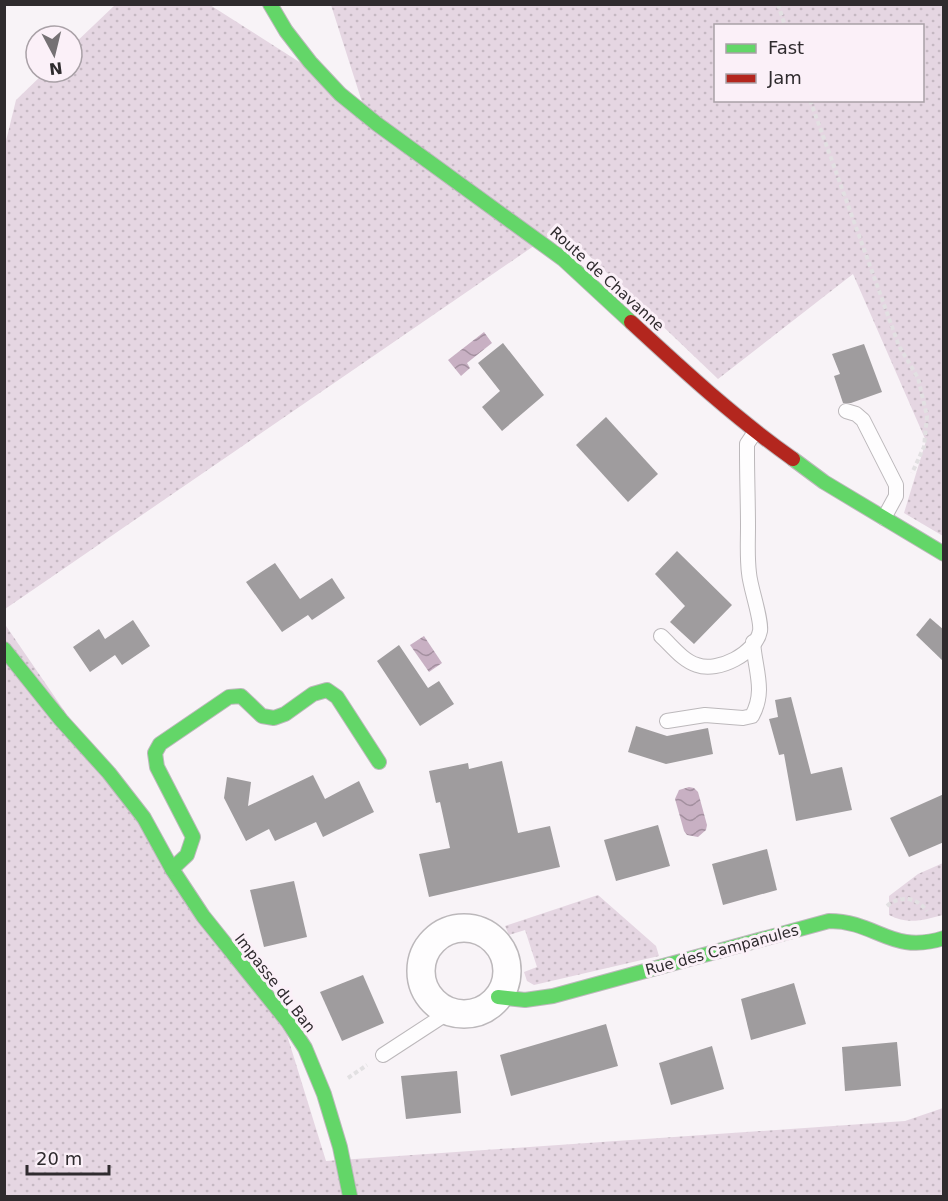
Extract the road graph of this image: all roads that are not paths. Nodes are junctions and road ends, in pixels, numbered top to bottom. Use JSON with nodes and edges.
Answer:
{"nodes":[{"id":1,"x":270,"y":4,"type":"edge"},
{"id":2,"x":846,"y":411,"type":"dead end"},
{"id":3,"x":755,"y":432,"type":"junction"},
{"id":4,"x":884,"y":518,"type":"junction"},
{"id":5,"x":944,"y":554,"type":"edge"},
{"id":6,"x":661,"y":636,"type":"dead end"},
{"id":7,"x":753,"y":642,"type":"junction"},
{"id":8,"x":4,"y":649,"type":"edge"},
{"id":9,"x":667,"y":721,"type":"dead end"},
{"id":10,"x":379,"y":762,"type":"dead end"},
{"id":11,"x":172,"y":869,"type":"junction"},
{"id":12,"x":944,"y":938,"type":"edge"},
{"id":13,"x":498,"y":997,"type":"junction"},
{"id":14,"x":449,"y":1012,"type":"junction"},
{"id":15,"x":383,"y":1055,"type":"road end"},
{"id":16,"x":350,"y":1197,"type":"edge"}],
"edges":[{"from":1,"to":3,"type":"street","name":"Route de Chavanne"},
{"from":2,"to":4,"type":"lane"},
{"from":3,"to":4,"type":"street","name":"Route de Chavanne"},
{"from":3,"to":7,"type":"lane"},
{"from":4,"to":5,"type":"street","name":"Route de Chavanne"},
{"from":6,"to":7,"type":"lane"},
{"from":7,"to":9,"type":"lane"},
{"from":8,"to":11,"type":"street","name":"Impasse du Ban"},
{"from":10,"to":11,"type":"street"},
{"from":11,"to":16,"type":"street","name":"Impasse du Ban"},
{"from":12,"to":13,"type":"street","name":"Rue des Campanules"},
{"from":13,"to":14,"type":"street"},
{"from":13,"to":14,"type":"street"},
{"from":14,"to":15,"type":"lane"}]}
